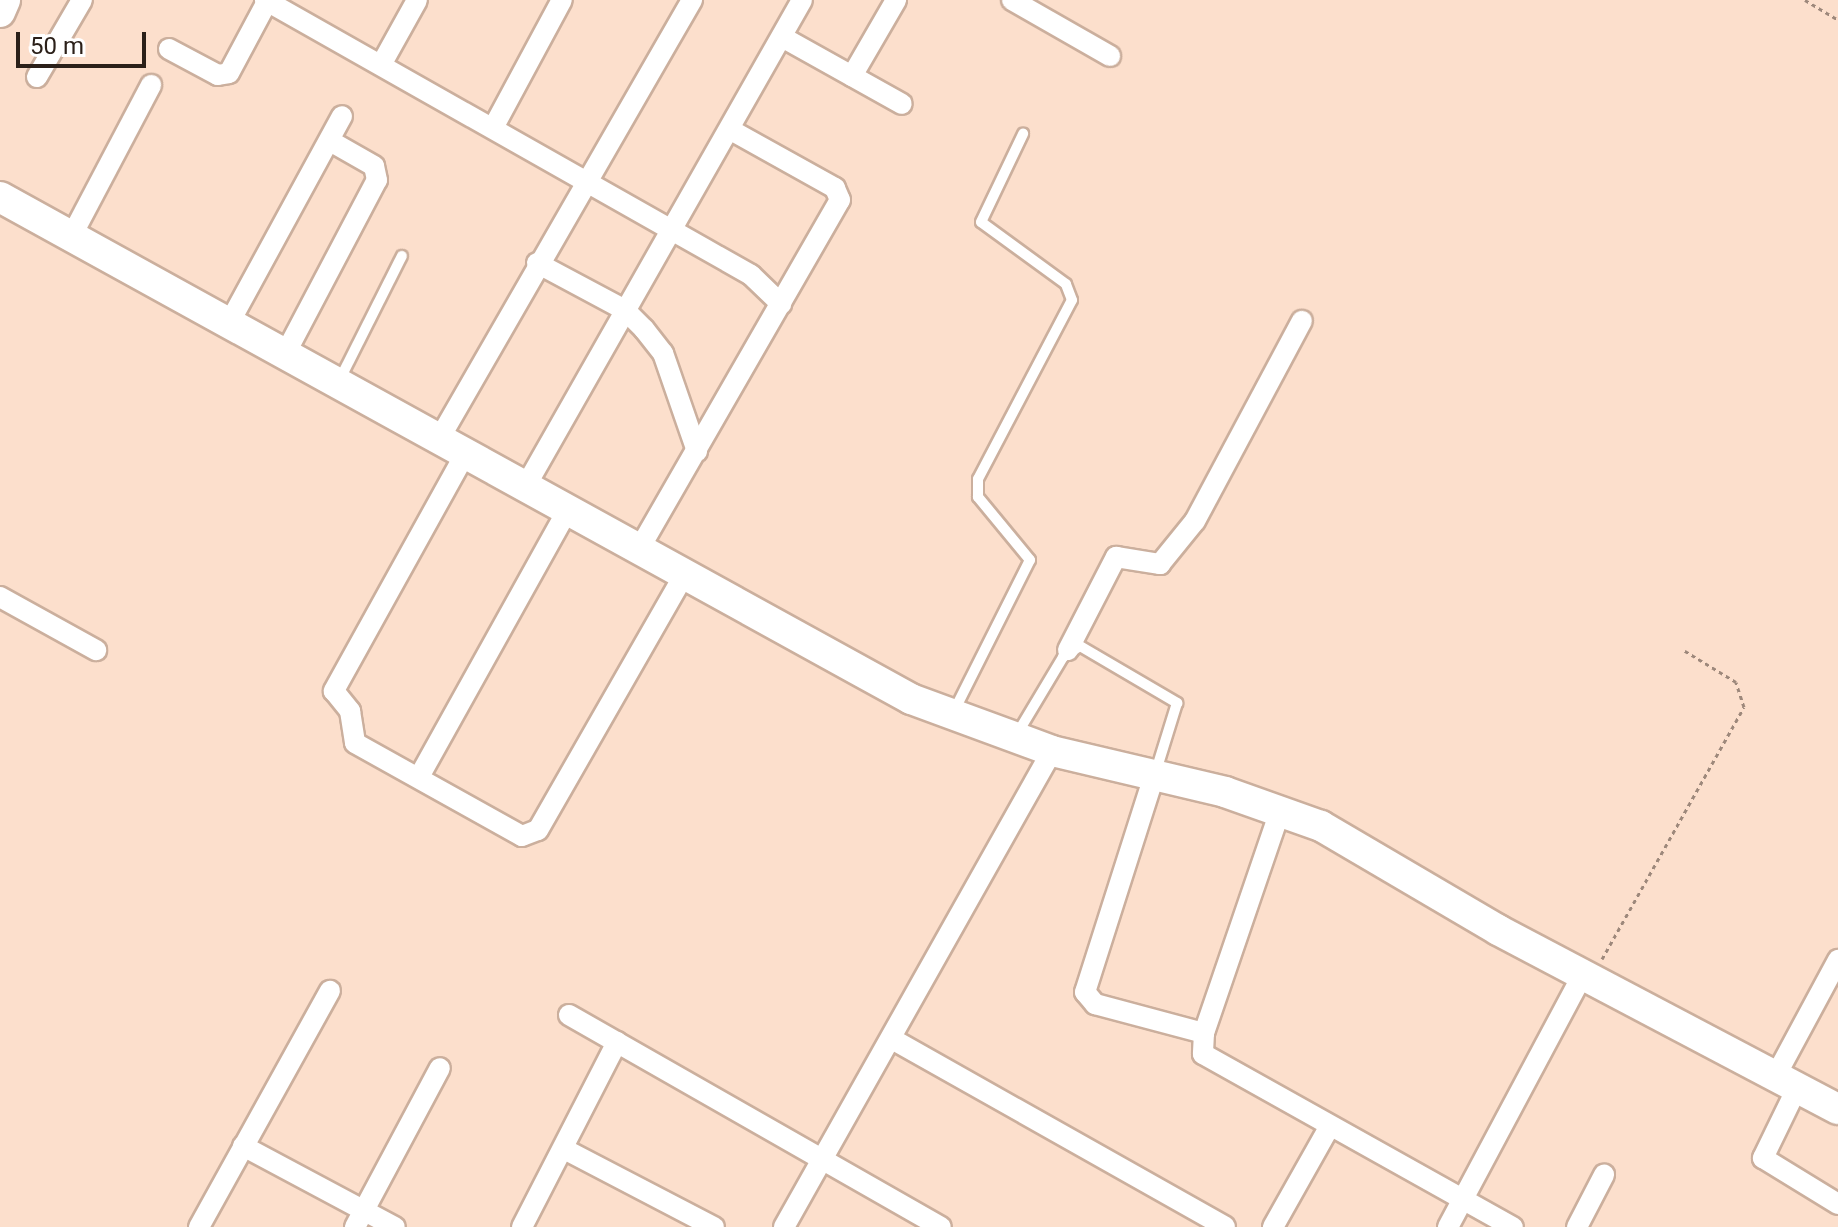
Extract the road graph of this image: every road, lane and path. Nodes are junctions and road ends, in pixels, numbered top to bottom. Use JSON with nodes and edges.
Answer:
{"nodes":[{"id":1,"x":5,"y":0,"type":"edge"},
{"id":2,"x":82,"y":0,"type":"edge"},
{"id":3,"x":267,"y":0,"type":"edge"},
{"id":4,"x":417,"y":0,"type":"edge"},
{"id":5,"x":562,"y":0,"type":"edge"},
{"id":6,"x":692,"y":0,"type":"edge"},
{"id":7,"x":802,"y":0,"type":"edge"},
{"id":8,"x":896,"y":0,"type":"edge"},
{"id":9,"x":1012,"y":0,"type":"edge"},
{"id":10,"x":1805,"y":0,"type":"edge"},
{"id":11,"x":0,"y":12,"type":"edge"},
{"id":12,"x":1838,"y":20,"type":"edge"},
{"id":13,"x":782,"y":37,"type":"junction"},
{"id":14,"x":169,"y":49,"type":"dead end"},
{"id":15,"x":1110,"y":56,"type":"dead end"},
{"id":16,"x":381,"y":65,"type":"junction"},
{"id":17,"x":852,"y":76,"type":"junction"},
{"id":18,"x":37,"y":77,"type":"dead end"},
{"id":19,"x":151,"y":85,"type":"dead end"},
{"id":20,"x":902,"y":104,"type":"dead end"},
{"id":21,"x":342,"y":116,"type":"dead end"},
{"id":22,"x":493,"y":128,"type":"junction"},
{"id":23,"x":731,"y":130,"type":"junction"},
{"id":24,"x":1023,"y":134,"type":"dead end"},
{"id":25,"x":330,"y":141,"type":"junction"},
{"id":26,"x":585,"y":179,"type":"junction"},
{"id":27,"x":0,"y":197,"type":"edge"},
{"id":28,"x":672,"y":231,"type":"junction"},
{"id":29,"x":71,"y":237,"type":"junction"},
{"id":30,"x":402,"y":256,"type":"dead end"},
{"id":31,"x":537,"y":263,"type":"junction"},
{"id":32,"x":781,"y":304,"type":"junction"},
{"id":33,"x":625,"y":310,"type":"junction"},
{"id":34,"x":1302,"y":321,"type":"dead end"},
{"id":35,"x":227,"y":327,"type":"junction"},
{"id":36,"x":283,"y":358,"type":"junction"},
{"id":37,"x":337,"y":386,"type":"junction"},
{"id":38,"x":451,"y":448,"type":"junction"},
{"id":39,"x":697,"y":451,"type":"junction"},
{"id":40,"x":524,"y":489,"type":"junction"},
{"id":41,"x":567,"y":511,"type":"junction"},
{"id":42,"x":638,"y":551,"type":"junction"},
{"id":43,"x":684,"y":575,"type":"junction"},
{"id":44,"x":0,"y":597,"type":"edge"},
{"id":45,"x":96,"y":650,"type":"dead end"},
{"id":46,"x":1068,"y":650,"type":"junction"},
{"id":47,"x":1685,"y":651,"type":"dead end"},
{"id":48,"x":951,"y":717,"type":"junction"},
{"id":49,"x":1014,"y":739,"type":"junction"},
{"id":50,"x":1052,"y":751,"type":"junction"},
{"id":51,"x":1154,"y":776,"type":"junction"},
{"id":52,"x":419,"y":777,"type":"junction"},
{"id":53,"x":1280,"y":811,"type":"junction"},
{"id":54,"x":1838,"y":960,"type":"edge"},
{"id":55,"x":1588,"y":974,"type":"junction"},
{"id":56,"x":330,"y":991,"type":"dead end"},
{"id":57,"x":569,"y":1015,"type":"dead end"},
{"id":58,"x":1204,"y":1033,"type":"junction"},
{"id":59,"x":892,"y":1039,"type":"junction"},
{"id":60,"x":617,"y":1042,"type":"junction"},
{"id":61,"x":440,"y":1068,"type":"dead end"},
{"id":62,"x":1786,"y":1082,"type":"junction"},
{"id":63,"x":1838,"y":1109,"type":"edge"},
{"id":64,"x":1330,"y":1126,"type":"junction"},
{"id":65,"x":243,"y":1146,"type":"junction"},
{"id":66,"x":564,"y":1149,"type":"junction"},
{"id":67,"x":823,"y":1157,"type":"junction"},
{"id":68,"x":1604,"y":1175,"type":"dead end"},
{"id":69,"x":1463,"y":1199,"type":"junction"},
{"id":70,"x":1838,"y":1204,"type":"edge"},
{"id":71,"x":360,"y":1219,"type":"edge"},
{"id":72,"x":934,"y":1225,"type":"edge"},
{"id":73,"x":199,"y":1227,"type":"edge"},
{"id":74,"x":395,"y":1227,"type":"edge"},
{"id":75,"x":522,"y":1227,"type":"edge"},
{"id":76,"x":714,"y":1227,"type":"edge"},
{"id":77,"x":784,"y":1227,"type":"edge"},
{"id":78,"x":1225,"y":1227,"type":"edge"},
{"id":79,"x":1273,"y":1227,"type":"edge"},
{"id":80,"x":1448,"y":1227,"type":"edge"},
{"id":81,"x":1513,"y":1227,"type":"edge"},
{"id":82,"x":1577,"y":1227,"type":"edge"}],
"edges":[{"from":1,"to":11,"type":"street"},
{"from":2,"to":18,"type":"street"},
{"from":3,"to":14,"type":"street"},
{"from":3,"to":16,"type":"street"},
{"from":4,"to":16,"type":"street"},
{"from":5,"to":22,"type":"street"},
{"from":6,"to":26,"type":"street"},
{"from":7,"to":13,"type":"street"},
{"from":8,"to":17,"type":"street"},
{"from":9,"to":15,"type":"street"},
{"from":10,"to":12,"type":"path"},
{"from":13,"to":17,"type":"street"},
{"from":13,"to":23,"type":"street"},
{"from":16,"to":22,"type":"street"},
{"from":17,"to":20,"type":"street"},
{"from":19,"to":29,"type":"street"},
{"from":21,"to":25,"type":"street"},
{"from":22,"to":26,"type":"street"},
{"from":23,"to":28,"type":"street"},
{"from":23,"to":32,"type":"street"},
{"from":24,"to":48,"type":"lane"},
{"from":25,"to":35,"type":"street"},
{"from":25,"to":36,"type":"street"},
{"from":26,"to":28,"type":"street"},
{"from":26,"to":31,"type":"street"},
{"from":27,"to":29,"type":"street"},
{"from":28,"to":32,"type":"street"},
{"from":28,"to":33,"type":"street"},
{"from":29,"to":35,"type":"street"},
{"from":30,"to":37,"type":"lane"},
{"from":31,"to":33,"type":"street"},
{"from":31,"to":38,"type":"street"},
{"from":32,"to":39,"type":"street"},
{"from":33,"to":39,"type":"street"},
{"from":33,"to":40,"type":"street"},
{"from":34,"to":46,"type":"street"},
{"from":35,"to":36,"type":"street"},
{"from":36,"to":37,"type":"street"},
{"from":37,"to":38,"type":"street"},
{"from":38,"to":40,"type":"street"},
{"from":38,"to":52,"type":"street"},
{"from":39,"to":42,"type":"street"},
{"from":40,"to":41,"type":"street"},
{"from":41,"to":42,"type":"street"},
{"from":41,"to":52,"type":"street"},
{"from":42,"to":43,"type":"street"},
{"from":43,"to":48,"type":"street"},
{"from":43,"to":52,"type":"street"},
{"from":44,"to":45,"type":"street"},
{"from":46,"to":49,"type":"lane"},
{"from":46,"to":51,"type":"lane"},
{"from":47,"to":55,"type":"path"},
{"from":48,"to":49,"type":"street"},
{"from":49,"to":50,"type":"street"},
{"from":50,"to":51,"type":"street"},
{"from":50,"to":59,"type":"street"},
{"from":51,"to":53,"type":"street"},
{"from":51,"to":58,"type":"street"},
{"from":53,"to":55,"type":"street"},
{"from":53,"to":58,"type":"street"},
{"from":54,"to":62,"type":"street"},
{"from":55,"to":62,"type":"street"},
{"from":55,"to":69,"type":"street"},
{"from":56,"to":65,"type":"street"},
{"from":57,"to":60,"type":"street"},
{"from":58,"to":64,"type":"street"},
{"from":59,"to":67,"type":"street"},
{"from":59,"to":78,"type":"street"},
{"from":60,"to":66,"type":"street"},
{"from":60,"to":67,"type":"street"},
{"from":61,"to":71,"type":"street"},
{"from":62,"to":63,"type":"street"},
{"from":62,"to":70,"type":"street"},
{"from":64,"to":69,"type":"street"},
{"from":64,"to":79,"type":"street"},
{"from":65,"to":71,"type":"street"},
{"from":65,"to":73,"type":"street"},
{"from":66,"to":75,"type":"street"},
{"from":66,"to":76,"type":"street"},
{"from":67,"to":72,"type":"street"},
{"from":67,"to":77,"type":"street"},
{"from":68,"to":82,"type":"street"},
{"from":69,"to":80,"type":"street"},
{"from":69,"to":81,"type":"street"},
{"from":71,"to":74,"type":"street"}]}
